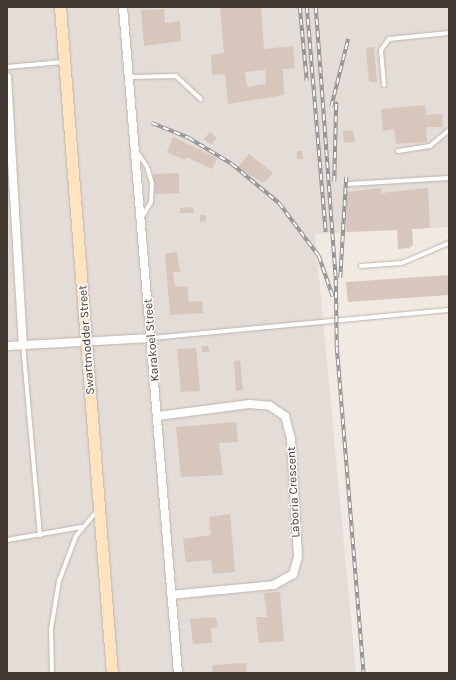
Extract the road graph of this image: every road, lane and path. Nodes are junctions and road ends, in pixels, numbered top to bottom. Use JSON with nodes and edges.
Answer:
{"nodes":[{"id":1,"x":60,"y":7,"type":"edge"},
{"id":2,"x":123,"y":7,"type":"edge"},
{"id":3,"x":449,"y":32,"type":"edge"},
{"id":4,"x":64,"y":62,"type":"junction"},
{"id":5,"x":7,"y":67,"type":"edge"},
{"id":6,"x":7,"y":77,"type":"edge"},
{"id":7,"x":129,"y":77,"type":"junction"},
{"id":8,"x":384,"y":85,"type":"dead end"},
{"id":9,"x":201,"y":99,"type":"dead end"},
{"id":10,"x":449,"y":130,"type":"edge"},
{"id":11,"x":134,"y":149,"type":"junction"},
{"id":12,"x":398,"y":151,"type":"dead end"},
{"id":13,"x":10,"y":155,"type":"edge"},
{"id":14,"x":449,"y":178,"type":"edge"},
{"id":15,"x":349,"y":184,"type":"dead end"},
{"id":16,"x":142,"y":217,"type":"junction"},
{"id":17,"x":449,"y":243,"type":"edge"},
{"id":18,"x":361,"y":266,"type":"dead end"},
{"id":19,"x":449,"y":310,"type":"edge"},
{"id":20,"x":151,"y":338,"type":"junction"},
{"id":21,"x":87,"y":342,"type":"junction"},
{"id":22,"x":23,"y":345,"type":"junction"},
{"id":23,"x":7,"y":346,"type":"edge"},
{"id":24,"x":158,"y":416,"type":"junction"},
{"id":25,"x":99,"y":509,"type":"junction"},
{"id":26,"x":82,"y":527,"type":"junction"},
{"id":27,"x":40,"y":535,"type":"junction"},
{"id":28,"x":7,"y":540,"type":"edge"},
{"id":29,"x":171,"y":595,"type":"junction"},
{"id":30,"x":52,"y":673,"type":"edge"},
{"id":31,"x":112,"y":673,"type":"edge"},
{"id":32,"x":178,"y":673,"type":"edge"}],
"edges":[{"from":1,"to":4,"type":"main road","name":"Swartmodder Street"},
{"from":2,"to":7,"type":"street","name":"Karakoel Street"},
{"from":3,"to":8,"type":"lane"},
{"from":4,"to":5,"type":"lane"},
{"from":4,"to":21,"type":"main road","name":"Swartmodder Street"},
{"from":6,"to":13,"type":"street"},
{"from":7,"to":9,"type":"lane"},
{"from":7,"to":11,"type":"street","name":"Karakoel Street"},
{"from":10,"to":12,"type":"lane"},
{"from":11,"to":16,"type":"street","name":"Karakoel Street"},
{"from":11,"to":16,"type":"lane"},
{"from":13,"to":22,"type":"street"},
{"from":14,"to":15,"type":"lane"},
{"from":16,"to":20,"type":"street","name":"Karakoel Street"},
{"from":17,"to":18,"type":"lane"},
{"from":19,"to":20,"type":"lane"},
{"from":20,"to":21,"type":"street"},
{"from":20,"to":24,"type":"street","name":"Karakoel Street"},
{"from":21,"to":22,"type":"street"},
{"from":21,"to":25,"type":"main road","name":"Swartmodder Street"},
{"from":22,"to":23,"type":"street"},
{"from":22,"to":27,"type":"lane"},
{"from":24,"to":29,"type":"street","name":"Karakoel Street"},
{"from":24,"to":29,"type":"street","name":"Laboria Crescent"},
{"from":25,"to":26,"type":"lane"},
{"from":25,"to":31,"type":"main road","name":"Swartmodder Street"},
{"from":26,"to":27,"type":"lane"},
{"from":26,"to":30,"type":"lane"},
{"from":27,"to":28,"type":"lane"},
{"from":29,"to":32,"type":"street","name":"Karakoel Street"}]}
